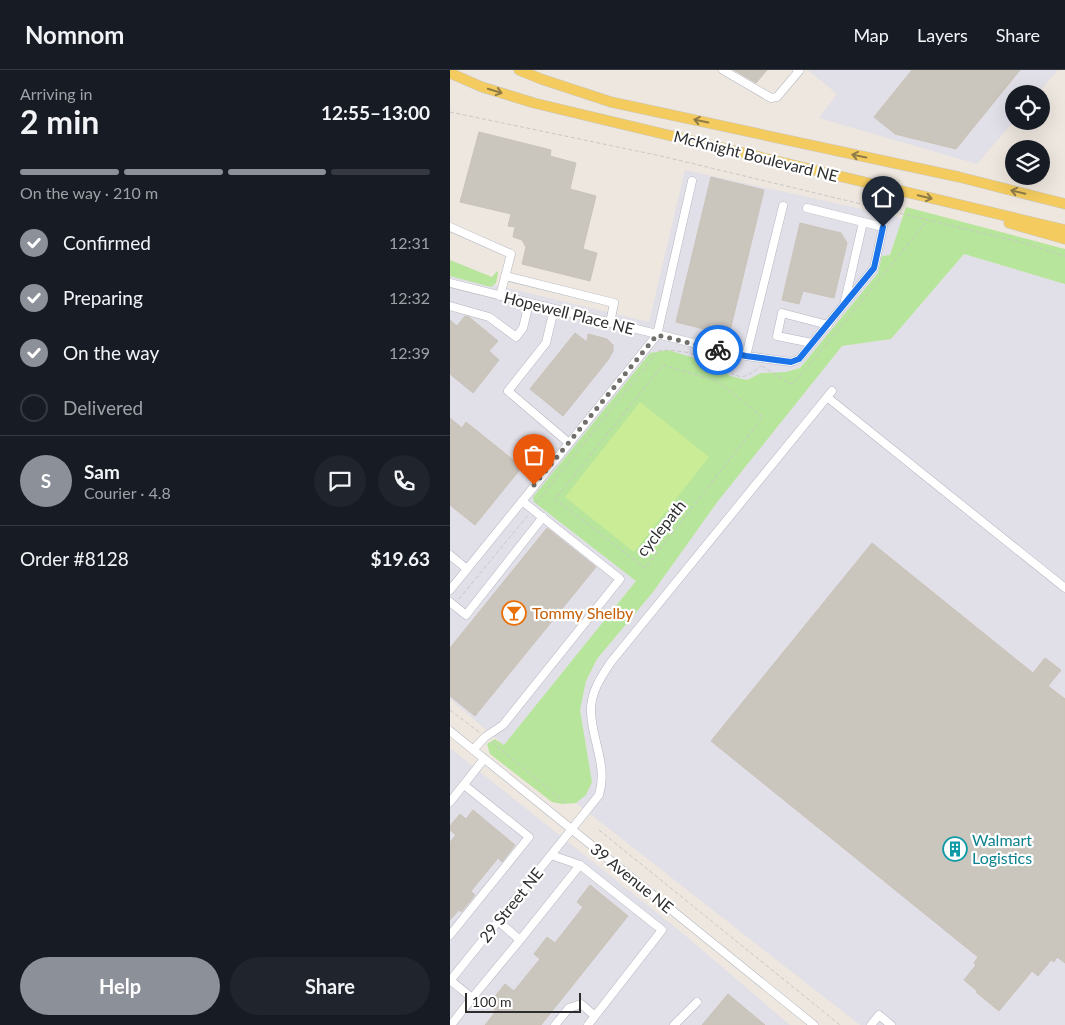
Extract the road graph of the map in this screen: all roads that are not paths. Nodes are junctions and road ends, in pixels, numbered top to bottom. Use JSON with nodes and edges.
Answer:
{"nodes":[{"id":1,"x":519,"y":70,"type":"edge"},
{"id":2,"x":723,"y":70,"type":"edge"},
{"id":3,"x":797,"y":70,"type":"edge"},
{"id":4,"x":450,"y":73,"type":"edge"},
{"id":5,"x":692,"y":181,"type":"dead end"},
{"id":6,"x":1065,"y":204,"type":"edge"},
{"id":7,"x":783,"y":206,"type":"dead end"},
{"id":8,"x":807,"y":208,"type":"dead end"},
{"id":9,"x":976,"y":209,"type":"junction"},
{"id":10,"x":863,"y":222,"type":"junction"},
{"id":11,"x":450,"y":227,"type":"edge"},
{"id":12,"x":1065,"y":230,"type":"edge"},
{"id":13,"x":1065,"y":239,"type":"edge"},
{"id":14,"x":505,"y":276,"type":"junction"},
{"id":15,"x":450,"y":283,"type":"edge"},
{"id":16,"x":500,"y":296,"type":"junction"},
{"id":17,"x":529,"y":303,"type":"junction"},
{"id":18,"x":844,"y":304,"type":"junction"},
{"id":19,"x":450,"y":306,"type":"edge"},
{"id":20,"x":554,"y":309,"type":"junction"},
{"id":21,"x":610,"y":323,"type":"junction"},
{"id":22,"x":828,"y":324,"type":"junction"},
{"id":23,"x":657,"y":335,"type":"junction"},
{"id":24,"x":812,"y":343,"type":"junction"},
{"id":25,"x":746,"y":356,"type":"junction"},
{"id":26,"x":568,"y":443,"type":"junction"},
{"id":27,"x":522,"y":500,"type":"junction"},
{"id":28,"x":543,"y":518,"type":"junction"},
{"id":29,"x":450,"y":555,"type":"edge"},
{"id":30,"x":467,"y":569,"type":"junction"},
{"id":31,"x":1065,"y":588,"type":"edge"},
{"id":32,"x":450,"y":590,"type":"edge"},
{"id":33,"x":452,"y":604,"type":"edge"},
{"id":34,"x":451,"y":733,"type":"edge"},
{"id":35,"x":473,"y":750,"type":"junction"},
{"id":36,"x":484,"y":759,"type":"junction"},
{"id":37,"x":464,"y":785,"type":"junction"},
{"id":38,"x":450,"y":802,"type":"edge"},
{"id":39,"x":572,"y":829,"type":"junction"},
{"id":40,"x":551,"y":855,"type":"junction"},
{"id":41,"x":580,"y":865,"type":"junction"},
{"id":42,"x":498,"y":921,"type":"junction"},
{"id":43,"x":450,"y":935,"type":"edge"},
{"id":44,"x":520,"y":940,"type":"junction"},
{"id":45,"x":450,"y":980,"type":"edge"},
{"id":46,"x":472,"y":998,"type":"junction"},
{"id":47,"x":697,"y":1002,"type":"dead end"},
{"id":48,"x":595,"y":1016,"type":"junction"},
{"id":49,"x":452,"y":1025,"type":"edge"},
{"id":50,"x":555,"y":1025,"type":"edge"},
{"id":51,"x":588,"y":1025,"type":"edge"},
{"id":52,"x":674,"y":1025,"type":"edge"},
{"id":53,"x":814,"y":1025,"type":"edge"},
{"id":54,"x":870,"y":1025,"type":"edge"},
{"id":55,"x":891,"y":1025,"type":"edge"}],
"edges":[{"from":6,"to":1,"type":"main road","name":"McKnight Boulevard NE","one_way":true},
{"from":2,"to":3,"type":"street"},
{"from":4,"to":9,"type":"main road","name":"McKnight Boulevard NE","one_way":true},
{"from":5,"to":23,"type":"street"},
{"from":7,"to":25,"type":"street"},
{"from":8,"to":10,"type":"street"},
{"from":9,"to":12,"type":"main road","name":"McKnight Boulevard NE"},
{"from":9,"to":13,"type":"main road"},
{"from":10,"to":18,"type":"street"},
{"from":10,"to":18,"type":"street","name":"Hopewell Place NE"},
{"from":11,"to":14,"type":"street"},
{"from":14,"to":16,"type":"street"},
{"from":14,"to":21,"type":"street"},
{"from":15,"to":16,"type":"street","name":"Hopewell Place NE"},
{"from":16,"to":17,"type":"street","name":"Hopewell Place NE"},
{"from":17,"to":19,"type":"street"},
{"from":17,"to":20,"type":"street","name":"Hopewell Place NE"},
{"from":18,"to":22,"type":"street","name":"Hopewell Place NE"},
{"from":20,"to":21,"type":"street","name":"Hopewell Place NE"},
{"from":20,"to":26,"type":"street"},
{"from":21,"to":23,"type":"street","name":"Hopewell Place NE"},
{"from":22,"to":24,"type":"street","name":"Hopewell Place NE"},
{"from":22,"to":24,"type":"street"},
{"from":23,"to":25,"type":"street","name":"Hopewell Place NE"},
{"from":23,"to":26,"type":"street"},
{"from":24,"to":25,"type":"street","name":"Hopewell Place NE"},
{"from":26,"to":27,"type":"street"},
{"from":27,"to":28,"type":"street"},
{"from":27,"to":30,"type":"street"},
{"from":28,"to":33,"type":"street"},
{"from":28,"to":35,"type":"street"},
{"from":29,"to":30,"type":"street"},
{"from":30,"to":32,"type":"street"},
{"from":31,"to":39,"type":"street","name":"29 Street NE"},
{"from":34,"to":35,"type":"street","name":"39 Avenue NE"},
{"from":35,"to":36,"type":"street","name":"39 Avenue NE"},
{"from":36,"to":37,"type":"street"},
{"from":36,"to":39,"type":"street","name":"39 Avenue NE"},
{"from":37,"to":38,"type":"street"},
{"from":37,"to":43,"type":"street"},
{"from":39,"to":40,"type":"street","name":"29 Street NE"},
{"from":39,"to":53,"type":"street","name":"39 Avenue NE"},
{"from":40,"to":41,"type":"street"},
{"from":40,"to":42,"type":"street","name":"29 Street NE"},
{"from":41,"to":44,"type":"street"},
{"from":41,"to":48,"type":"street"},
{"from":42,"to":44,"type":"street"},
{"from":42,"to":45,"type":"street","name":"29 Street NE"},
{"from":44,"to":46,"type":"street"},
{"from":45,"to":46,"type":"street"},
{"from":46,"to":49,"type":"street"},
{"from":47,"to":52,"type":"street"},
{"from":48,"to":50,"type":"street"},
{"from":48,"to":51,"type":"street"},
{"from":54,"to":55,"type":"street"}]}
